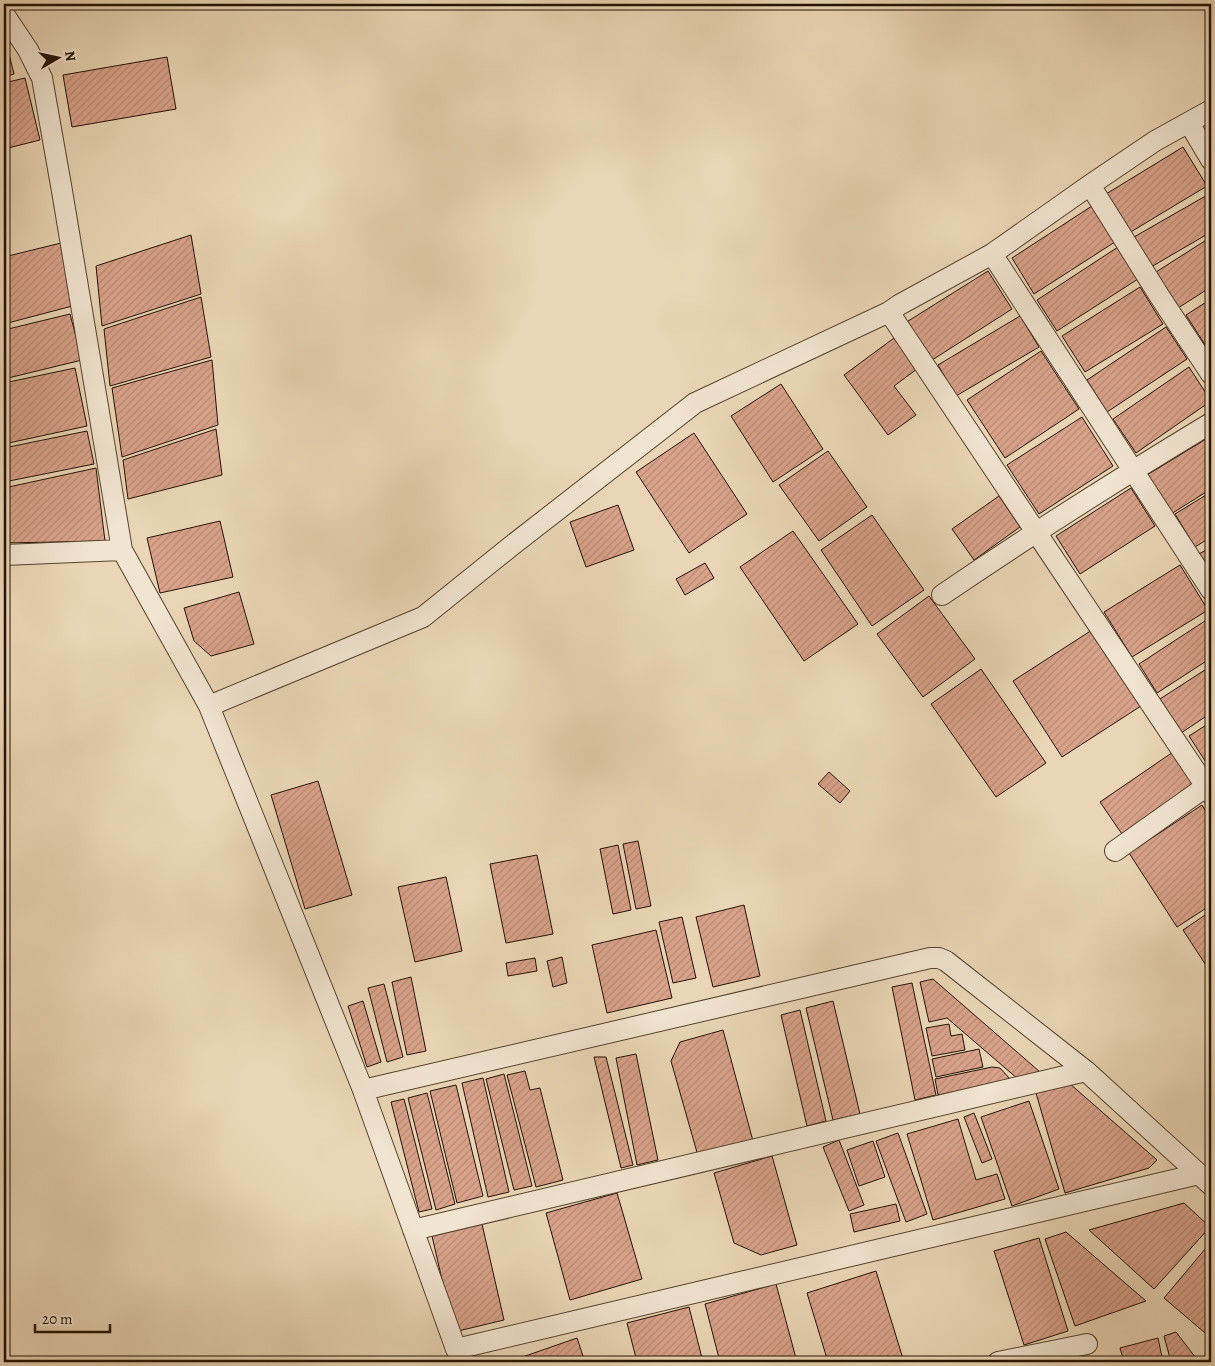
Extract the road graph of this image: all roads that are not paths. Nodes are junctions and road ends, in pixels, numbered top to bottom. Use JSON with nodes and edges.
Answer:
{"nodes":[{"id":1,"x":4,"y":14,"type":"edge"},
{"id":2,"x":1211,"y":110,"type":"edge"},
{"id":3,"x":1189,"y":123,"type":"junction"},
{"id":4,"x":1211,"y":160,"type":"edge"},
{"id":5,"x":1090,"y":184,"type":"junction"},
{"id":6,"x":992,"y":254,"type":"junction"},
{"id":7,"x":889,"y":312,"type":"junction"},
{"id":8,"x":1211,"y":374,"type":"edge"},
{"id":9,"x":1211,"y":423,"type":"edge"},
{"id":10,"x":1132,"y":470,"type":"junction"},
{"id":11,"x":1035,"y":532,"type":"junction"},
{"id":12,"x":122,"y":550,"type":"junction"},
{"id":13,"x":4,"y":555,"type":"edge"},
{"id":14,"x":1211,"y":590,"type":"edge"},
{"id":15,"x":942,"y":595,"type":"dead end"},
{"id":16,"x":209,"y":706,"type":"junction"},
{"id":17,"x":1210,"y":788,"type":"edge"},
{"id":18,"x":1115,"y":851,"type":"dead end"},
{"id":19,"x":1086,"y":1071,"type":"junction"},
{"id":20,"x":363,"y":1090,"type":"junction"},
{"id":21,"x":1205,"y":1179,"type":"edge"},
{"id":22,"x":413,"y":1230,"type":"junction"},
{"id":23,"x":1087,"y":1344,"type":"dead end"},
{"id":24,"x":459,"y":1356,"type":"edge"},
{"id":25,"x":998,"y":1362,"type":"edge"}],
"edges":[{"from":1,"to":12,"type":"street"},
{"from":2,"to":3,"type":"street"},
{"from":3,"to":4,"type":"street"},
{"from":3,"to":5,"type":"street"},
{"from":5,"to":6,"type":"street"},
{"from":5,"to":8,"type":"street"},
{"from":6,"to":7,"type":"street"},
{"from":6,"to":10,"type":"street"},
{"from":7,"to":11,"type":"street"},
{"from":7,"to":16,"type":"street"},
{"from":9,"to":10,"type":"street"},
{"from":10,"to":11,"type":"street"},
{"from":10,"to":14,"type":"street"},
{"from":11,"to":15,"type":"street"},
{"from":11,"to":17,"type":"street"},
{"from":12,"to":13,"type":"street"},
{"from":12,"to":16,"type":"street"},
{"from":16,"to":20,"type":"street"},
{"from":17,"to":18,"type":"street"},
{"from":19,"to":20,"type":"street"},
{"from":19,"to":21,"type":"street"},
{"from":19,"to":22,"type":"street"},
{"from":20,"to":22,"type":"street"},
{"from":21,"to":24,"type":"street"},
{"from":22,"to":24,"type":"street"},
{"from":23,"to":25,"type":"street"}]}
